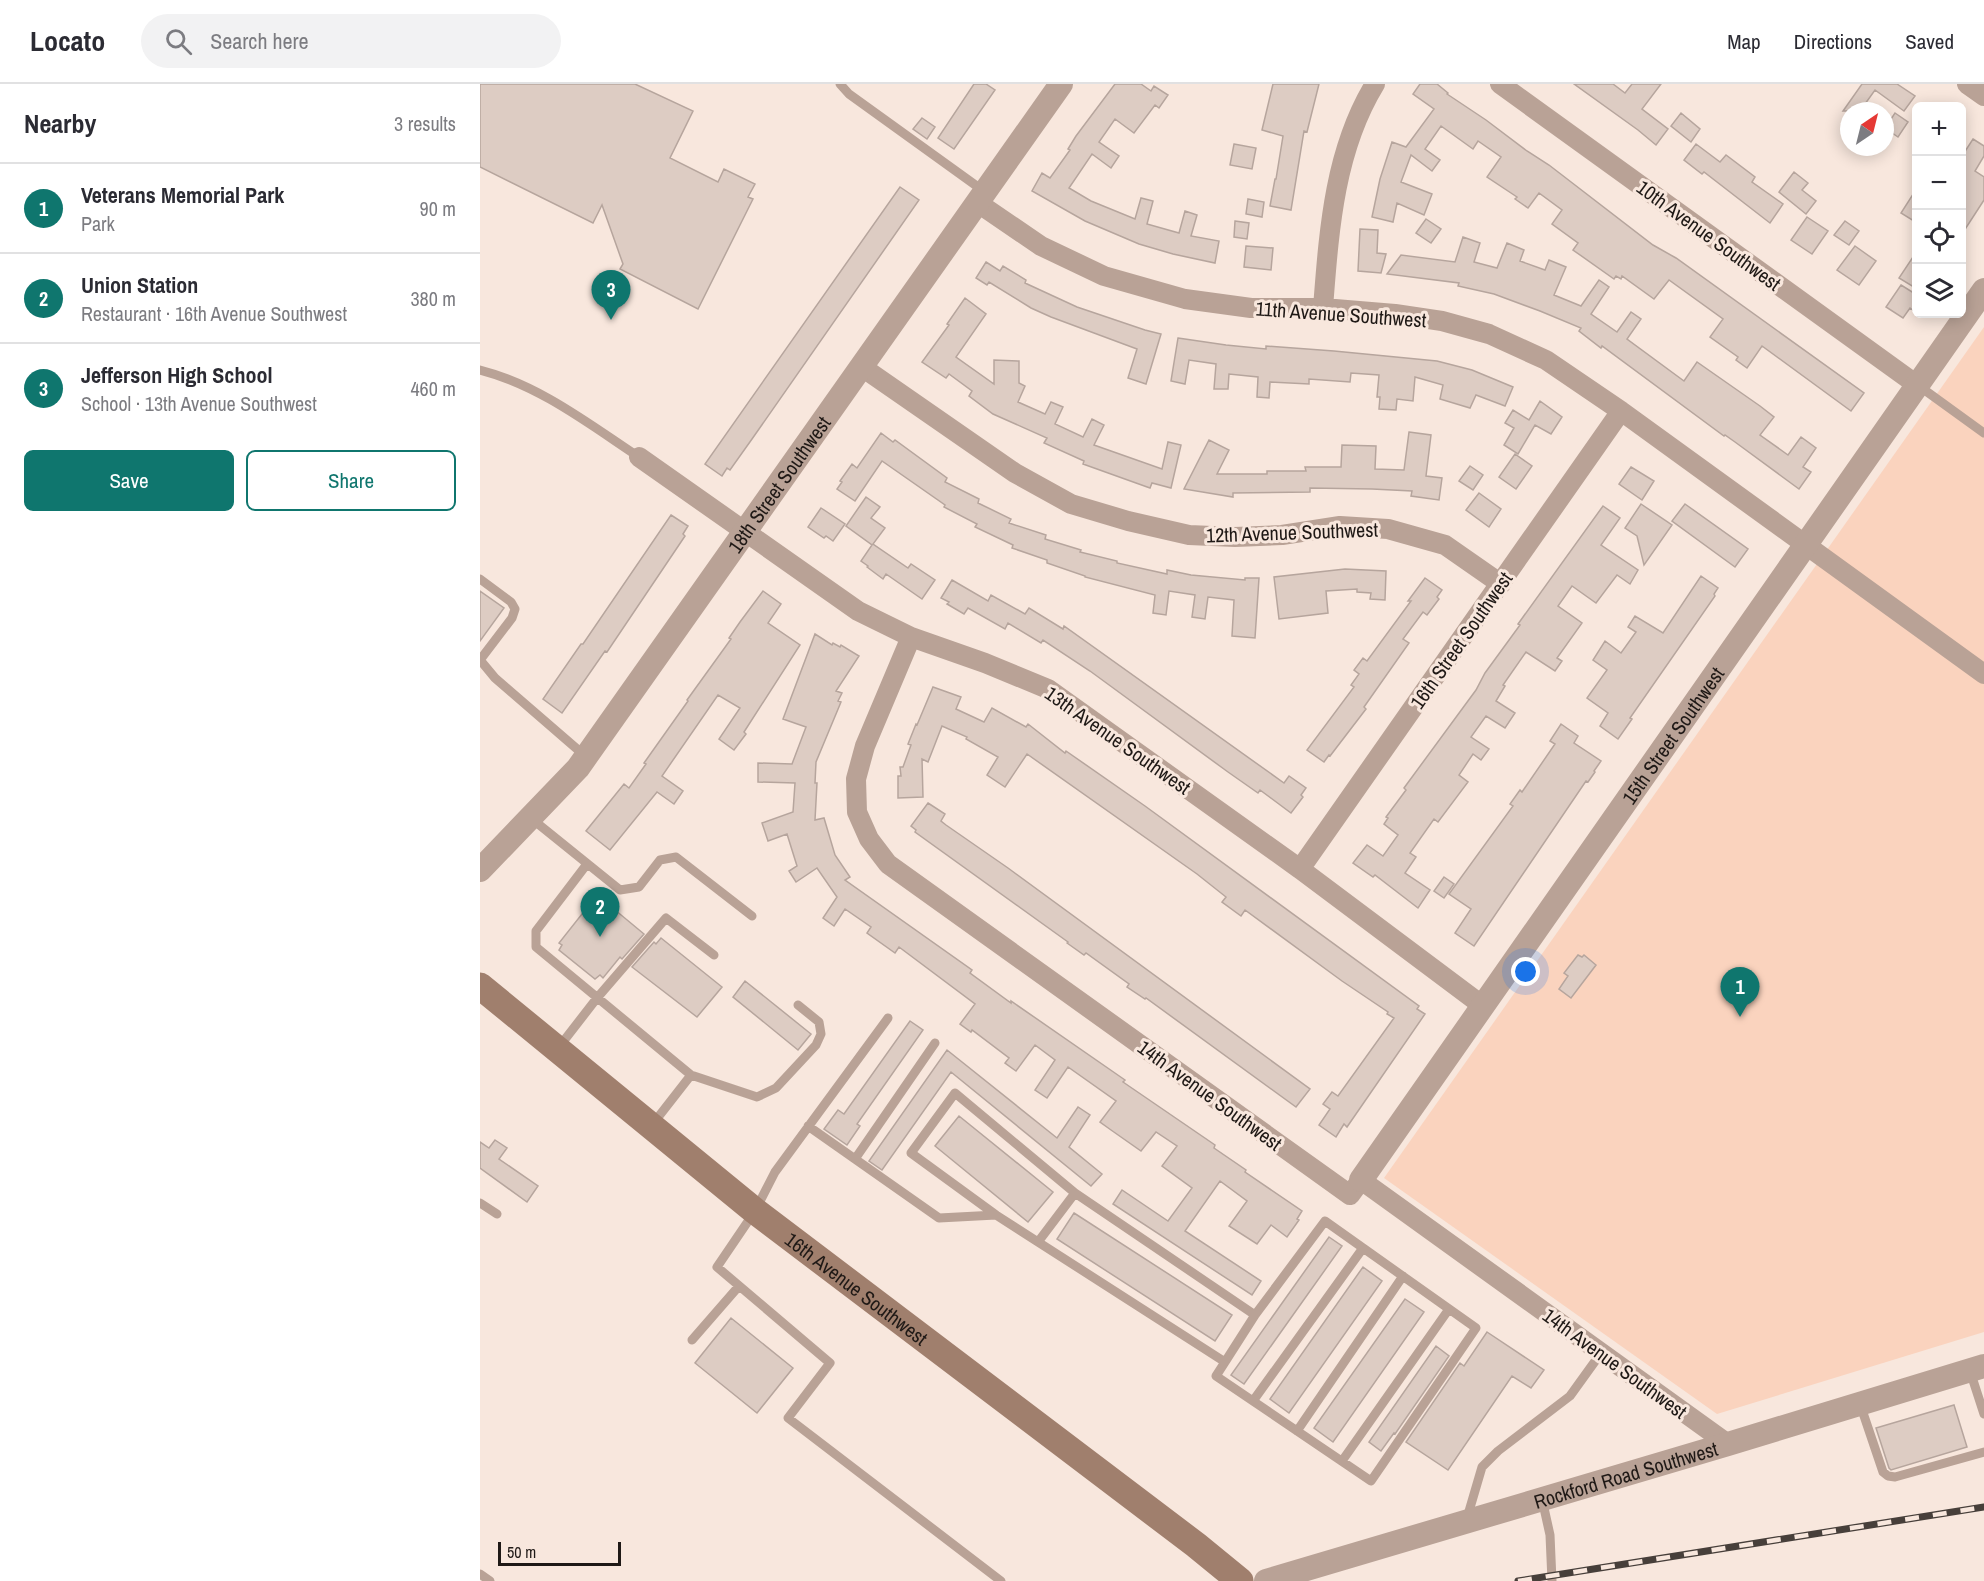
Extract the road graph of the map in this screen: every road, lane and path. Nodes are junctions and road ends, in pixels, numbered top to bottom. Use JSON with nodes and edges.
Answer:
{"nodes":[{"id":1,"x":840,"y":84,"type":"edge"},
{"id":2,"x":1061,"y":84,"type":"edge"},
{"id":3,"x":1376,"y":84,"type":"edge"},
{"id":4,"x":1967,"y":84,"type":"edge"},
{"id":5,"x":1512,"y":90,"type":"edge"},
{"id":6,"x":1984,"y":96,"type":"edge"},
{"id":7,"x":981,"y":197,"type":"junction"},
{"id":8,"x":1984,"y":290,"type":"edge"},
{"id":9,"x":1323,"y":308,"type":"junction"},
{"id":10,"x":862,"y":367,"type":"junction"},
{"id":11,"x":480,"y":370,"type":"edge"},
{"id":12,"x":1917,"y":385,"type":"junction"},
{"id":13,"x":1622,"y":411,"type":"junction"},
{"id":14,"x":1984,"y":433,"type":"edge"},
{"id":15,"x":639,"y":457,"type":"joint"},
{"id":16,"x":745,"y":532,"type":"junction"},
{"id":17,"x":1806,"y":545,"type":"junction"},
{"id":18,"x":480,"y":579,"type":"edge"},
{"id":19,"x":1501,"y":584,"type":"junction"},
{"id":20,"x":911,"y":637,"type":"junction"},
{"id":21,"x":1984,"y":674,"type":"edge"},
{"id":22,"x":586,"y":756,"type":"junction"},
{"id":23,"x":530,"y":818,"type":"junction"},
{"id":24,"x":587,"y":864,"type":"junction"},
{"id":25,"x":1300,"y":869,"type":"junction"},
{"id":26,"x":480,"y":870,"type":"edge"},
{"id":27,"x":752,"y":916,"type":"dead end"},
{"id":28,"x":714,"y":954,"type":"dead end"},
{"id":29,"x":480,"y":986,"type":"edge"},
{"id":30,"x":597,"y":998,"type":"junction"},
{"id":31,"x":798,"y":1005,"type":"dead end"},
{"id":32,"x":1483,"y":1006,"type":"junction"},
{"id":33,"x":888,"y":1018,"type":"dead end"},
{"id":34,"x":935,"y":1043,"type":"dead end"},
{"id":35,"x":558,"y":1049,"type":"junction"},
{"id":36,"x":691,"y":1075,"type":"junction"},
{"id":37,"x":651,"y":1126,"type":"junction"},
{"id":38,"x":808,"y":1126,"type":"junction"},
{"id":39,"x":855,"y":1159,"type":"junction"},
{"id":40,"x":1361,"y":1180,"type":"junction"},
{"id":41,"x":1075,"y":1193,"type":"junction"},
{"id":42,"x":480,"y":1203,"type":"edge"},
{"id":43,"x":755,"y":1211,"type":"junction"},
{"id":44,"x":497,"y":1214,"type":"dead end"},
{"id":45,"x":996,"y":1215,"type":"junction"},
{"id":46,"x":1038,"y":1242,"type":"junction"},
{"id":47,"x":1364,"y":1248,"type":"junction"},
{"id":48,"x":1403,"y":1276,"type":"junction"},
{"id":49,"x":739,"y":1286,"type":"junction"},
{"id":50,"x":1449,"y":1309,"type":"junction"},
{"id":51,"x":1255,"y":1315,"type":"junction"},
{"id":52,"x":692,"y":1341,"type":"dead end"},
{"id":53,"x":1601,"y":1353,"type":"junction"},
{"id":54,"x":1225,"y":1362,"type":"junction"},
{"id":55,"x":1977,"y":1368,"type":"edge"},
{"id":56,"x":1253,"y":1401,"type":"junction"},
{"id":57,"x":1860,"y":1404,"type":"junction"},
{"id":58,"x":1984,"y":1414,"type":"edge"},
{"id":59,"x":1297,"y":1431,"type":"junction"},
{"id":60,"x":1728,"y":1444,"type":"junction"},
{"id":61,"x":1984,"y":1452,"type":"edge"},
{"id":62,"x":1342,"y":1461,"type":"junction"},
{"id":63,"x":1542,"y":1499,"type":"junction"},
{"id":64,"x":1466,"y":1522,"type":"junction"},
{"id":65,"x":480,"y":1574,"type":"edge"},
{"id":66,"x":490,"y":1581,"type":"edge"},
{"id":67,"x":1001,"y":1581,"type":"edge"},
{"id":68,"x":1240,"y":1581,"type":"edge"},
{"id":69,"x":1266,"y":1581,"type":"edge"},
{"id":70,"x":1552,"y":1581,"type":"edge"}],
"edges":[{"from":1,"to":7,"type":"lane"},
{"from":2,"to":7,"type":"street","name":"18th Street Southwest"},
{"from":3,"to":9,"type":"street"},
{"from":4,"to":6,"type":"street"},
{"from":5,"to":12,"type":"street","name":"10th Avenue Southwest"},
{"from":7,"to":9,"type":"street","name":"11th Avenue Southwest"},
{"from":7,"to":10,"type":"street","name":"18th Street Southwest"},
{"from":8,"to":12,"type":"street","name":"15th Street Southwest"},
{"from":9,"to":13,"type":"street","name":"11th Avenue Southwest"},
{"from":10,"to":16,"type":"street","name":"18th Street Southwest"},
{"from":10,"to":19,"type":"street","name":"12th Avenue Southwest"},
{"from":11,"to":15,"type":"lane"},
{"from":12,"to":14,"type":"lane"},
{"from":12,"to":17,"type":"street","name":"15th Street Southwest"},
{"from":13,"to":17,"type":"street","name":"11th Avenue Southwest"},
{"from":13,"to":19,"type":"street","name":"16th Street Southwest"},
{"from":15,"to":16,"type":"street","name":"13th Avenue Southwest"},
{"from":16,"to":20,"type":"street","name":"13th Avenue Southwest"},
{"from":16,"to":22,"type":"street","name":"18th Street Southwest"},
{"from":17,"to":21,"type":"street","name":"11th Avenue Southwest"},
{"from":17,"to":32,"type":"street","name":"15th Street Southwest"},
{"from":18,"to":22,"type":"lane"},
{"from":19,"to":25,"type":"street","name":"16th Street Southwest"},
{"from":20,"to":25,"type":"street","name":"13th Avenue Southwest"},
{"from":20,"to":40,"type":"street","name":"14th Avenue Southwest"},
{"from":22,"to":23,"type":"street","name":"18th Street Southwest"},
{"from":23,"to":24,"type":"lane"},
{"from":23,"to":26,"type":"street","name":"18th Street Southwest"},
{"from":24,"to":27,"type":"lane"},
{"from":24,"to":30,"type":"lane"},
{"from":25,"to":32,"type":"street","name":"13th Avenue Southwest"},
{"from":28,"to":30,"type":"lane"},
{"from":29,"to":35,"type":"main road","name":"16th Avenue Southwest"},
{"from":30,"to":35,"type":"lane"},
{"from":30,"to":36,"type":"lane"},
{"from":31,"to":36,"type":"lane"},
{"from":32,"to":40,"type":"street","name":"15th Street Southwest"},
{"from":33,"to":38,"type":"lane"},
{"from":34,"to":39,"type":"lane"},
{"from":35,"to":37,"type":"main road","name":"16th Avenue Southwest"},
{"from":36,"to":37,"type":"lane"},
{"from":37,"to":43,"type":"main road","name":"16th Avenue Southwest"},
{"from":38,"to":39,"type":"lane"},
{"from":38,"to":43,"type":"lane"},
{"from":39,"to":45,"type":"lane"},
{"from":40,"to":53,"type":"street","name":"14th Avenue Southwest"},
{"from":41,"to":45,"type":"lane"},
{"from":41,"to":46,"type":"lane"},
{"from":41,"to":51,"type":"lane"},
{"from":42,"to":44,"type":"lane"},
{"from":43,"to":49,"type":"lane"},
{"from":43,"to":68,"type":"main road","name":"16th Avenue Southwest"},
{"from":45,"to":46,"type":"lane"},
{"from":46,"to":54,"type":"lane"},
{"from":47,"to":48,"type":"lane"},
{"from":47,"to":51,"type":"lane"},
{"from":47,"to":56,"type":"lane"},
{"from":48,"to":50,"type":"lane"},
{"from":48,"to":59,"type":"lane"},
{"from":49,"to":52,"type":"lane"},
{"from":49,"to":67,"type":"lane"},
{"from":50,"to":62,"type":"lane"},
{"from":50,"to":62,"type":"lane"},
{"from":51,"to":54,"type":"lane"},
{"from":53,"to":60,"type":"street","name":"14th Avenue Southwest"},
{"from":53,"to":64,"type":"lane"},
{"from":54,"to":56,"type":"lane"},
{"from":55,"to":57,"type":"street","name":"Rockford Road Southwest"},
{"from":55,"to":58,"type":"lane"},
{"from":56,"to":59,"type":"lane"},
{"from":57,"to":60,"type":"street","name":"Rockford Road Southwest"},
{"from":57,"to":61,"type":"lane"},
{"from":59,"to":62,"type":"lane"},
{"from":60,"to":63,"type":"street","name":"Rockford Road Southwest"},
{"from":63,"to":64,"type":"street","name":"Rockford Road Southwest"},
{"from":63,"to":70,"type":"lane"},
{"from":64,"to":69,"type":"street","name":"Rockford Road Southwest"},
{"from":65,"to":66,"type":"lane"}]}
